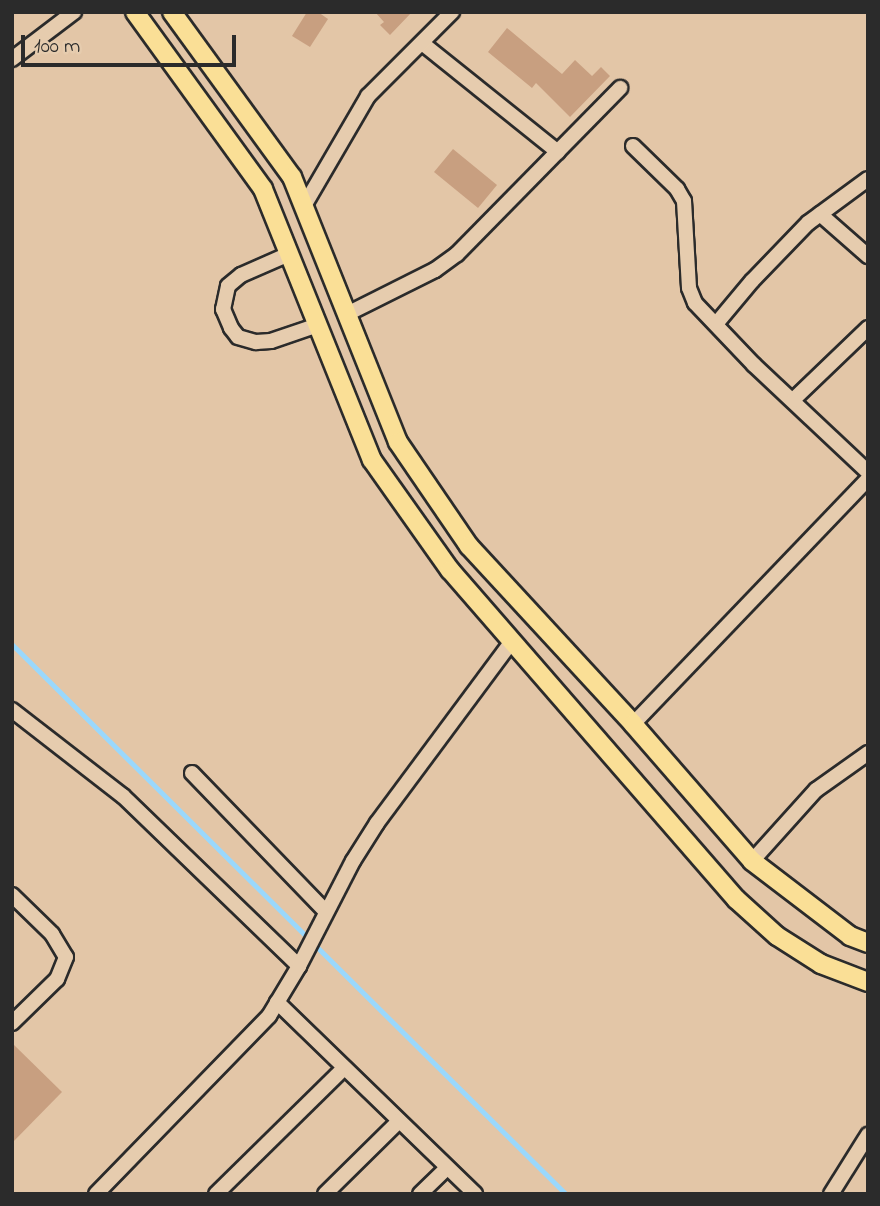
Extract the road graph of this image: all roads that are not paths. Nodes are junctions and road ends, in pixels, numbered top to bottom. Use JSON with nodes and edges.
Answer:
{"nodes":[{"id":1,"x":135,"y":12,"type":"edge"},
{"id":2,"x":172,"y":12,"type":"edge"},
{"id":3,"x":452,"y":12,"type":"edge"},
{"id":4,"x":63,"y":15,"type":"edge"},
{"id":5,"x":422,"y":43,"type":"junction"},
{"id":6,"x":12,"y":59,"type":"edge"},
{"id":7,"x":620,"y":88,"type":"dead end"},
{"id":8,"x":634,"y":146,"type":"dead end"},
{"id":9,"x":558,"y":152,"type":"junction"},
{"id":10,"x":868,"y":179,"type":"edge"},
{"id":11,"x":304,"y":206,"type":"junction"},
{"id":12,"x":820,"y":214,"type":"junction"},
{"id":13,"x":289,"y":254,"type":"junction"},
{"id":14,"x":868,"y":256,"type":"edge"},
{"id":15,"x":347,"y":314,"type":"junction"},
{"id":16,"x":716,"y":324,"type":"junction"},
{"id":17,"x":318,"y":325,"type":"junction"},
{"id":18,"x":868,"y":328,"type":"edge"},
{"id":19,"x":363,"y":355,"type":"junction"},
{"id":20,"x":335,"y":369,"type":"junction"},
{"id":21,"x":793,"y":400,"type":"junction"},
{"id":22,"x":868,"y":472,"type":"edge"},
{"id":23,"x":868,"y":479,"type":"edge"},
{"id":24,"x":512,"y":642,"type":"junction"},
{"id":25,"x":12,"y":710,"type":"edge"},
{"id":26,"x":633,"y":724,"type":"junction"},
{"id":27,"x":866,"y":759,"type":"edge"},
{"id":28,"x":192,"y":773,"type":"dead end"},
{"id":29,"x":752,"y":861,"type":"junction"},
{"id":30,"x":12,"y":895,"type":"edge"},
{"id":31,"x":326,"y":912,"type":"junction"},
{"id":32,"x":868,"y":943,"type":"edge"},
{"id":33,"x":299,"y":966,"type":"junction"},
{"id":34,"x":868,"y":982,"type":"edge"},
{"id":35,"x":277,"y":1002,"type":"junction"},
{"id":36,"x":12,"y":1023,"type":"edge"},
{"id":37,"x":344,"y":1068,"type":"junction"},
{"id":38,"x":399,"y":1121,"type":"junction"},
{"id":39,"x":868,"y":1135,"type":"edge"},
{"id":40,"x":447,"y":1168,"type":"junction"},
{"id":41,"x":96,"y":1194,"type":"edge"},
{"id":42,"x":216,"y":1194,"type":"edge"},
{"id":43,"x":325,"y":1194,"type":"edge"},
{"id":44,"x":420,"y":1194,"type":"edge"},
{"id":45,"x":475,"y":1194,"type":"edge"},
{"id":46,"x":831,"y":1194,"type":"edge"}],
"edges":[{"from":1,"to":13,"type":"main road"},
{"from":2,"to":11,"type":"main road"},
{"from":3,"to":5,"type":"street"},
{"from":4,"to":6,"type":"street"},
{"from":5,"to":9,"type":"street"},
{"from":5,"to":11,"type":"street"},
{"from":7,"to":9,"type":"street"},
{"from":8,"to":16,"type":"street"},
{"from":9,"to":15,"type":"street"},
{"from":10,"to":12,"type":"street"},
{"from":11,"to":15,"type":"main road"},
{"from":12,"to":14,"type":"street"},
{"from":12,"to":16,"type":"street"},
{"from":13,"to":17,"type":"main road"},
{"from":13,"to":17,"type":"street"},
{"from":15,"to":19,"type":"main road"},
{"from":16,"to":21,"type":"street"},
{"from":17,"to":20,"type":"main road"},
{"from":18,"to":21,"type":"street"},
{"from":19,"to":20,"type":"main road"},
{"from":19,"to":26,"type":"main road"},
{"from":20,"to":24,"type":"main road"},
{"from":21,"to":22,"type":"street"},
{"from":23,"to":26,"type":"street"},
{"from":24,"to":31,"type":"street"},
{"from":24,"to":34,"type":"main road"},
{"from":25,"to":33,"type":"street"},
{"from":26,"to":29,"type":"main road"},
{"from":27,"to":29,"type":"street"},
{"from":28,"to":31,"type":"street"},
{"from":29,"to":32,"type":"main road"},
{"from":30,"to":36,"type":"street"},
{"from":31,"to":33,"type":"street"},
{"from":33,"to":35,"type":"street"},
{"from":35,"to":37,"type":"street"},
{"from":35,"to":41,"type":"street"},
{"from":37,"to":38,"type":"street"},
{"from":37,"to":42,"type":"street"},
{"from":38,"to":40,"type":"street"},
{"from":38,"to":43,"type":"street"},
{"from":39,"to":46,"type":"street"},
{"from":40,"to":44,"type":"street"},
{"from":40,"to":45,"type":"street"}]}
